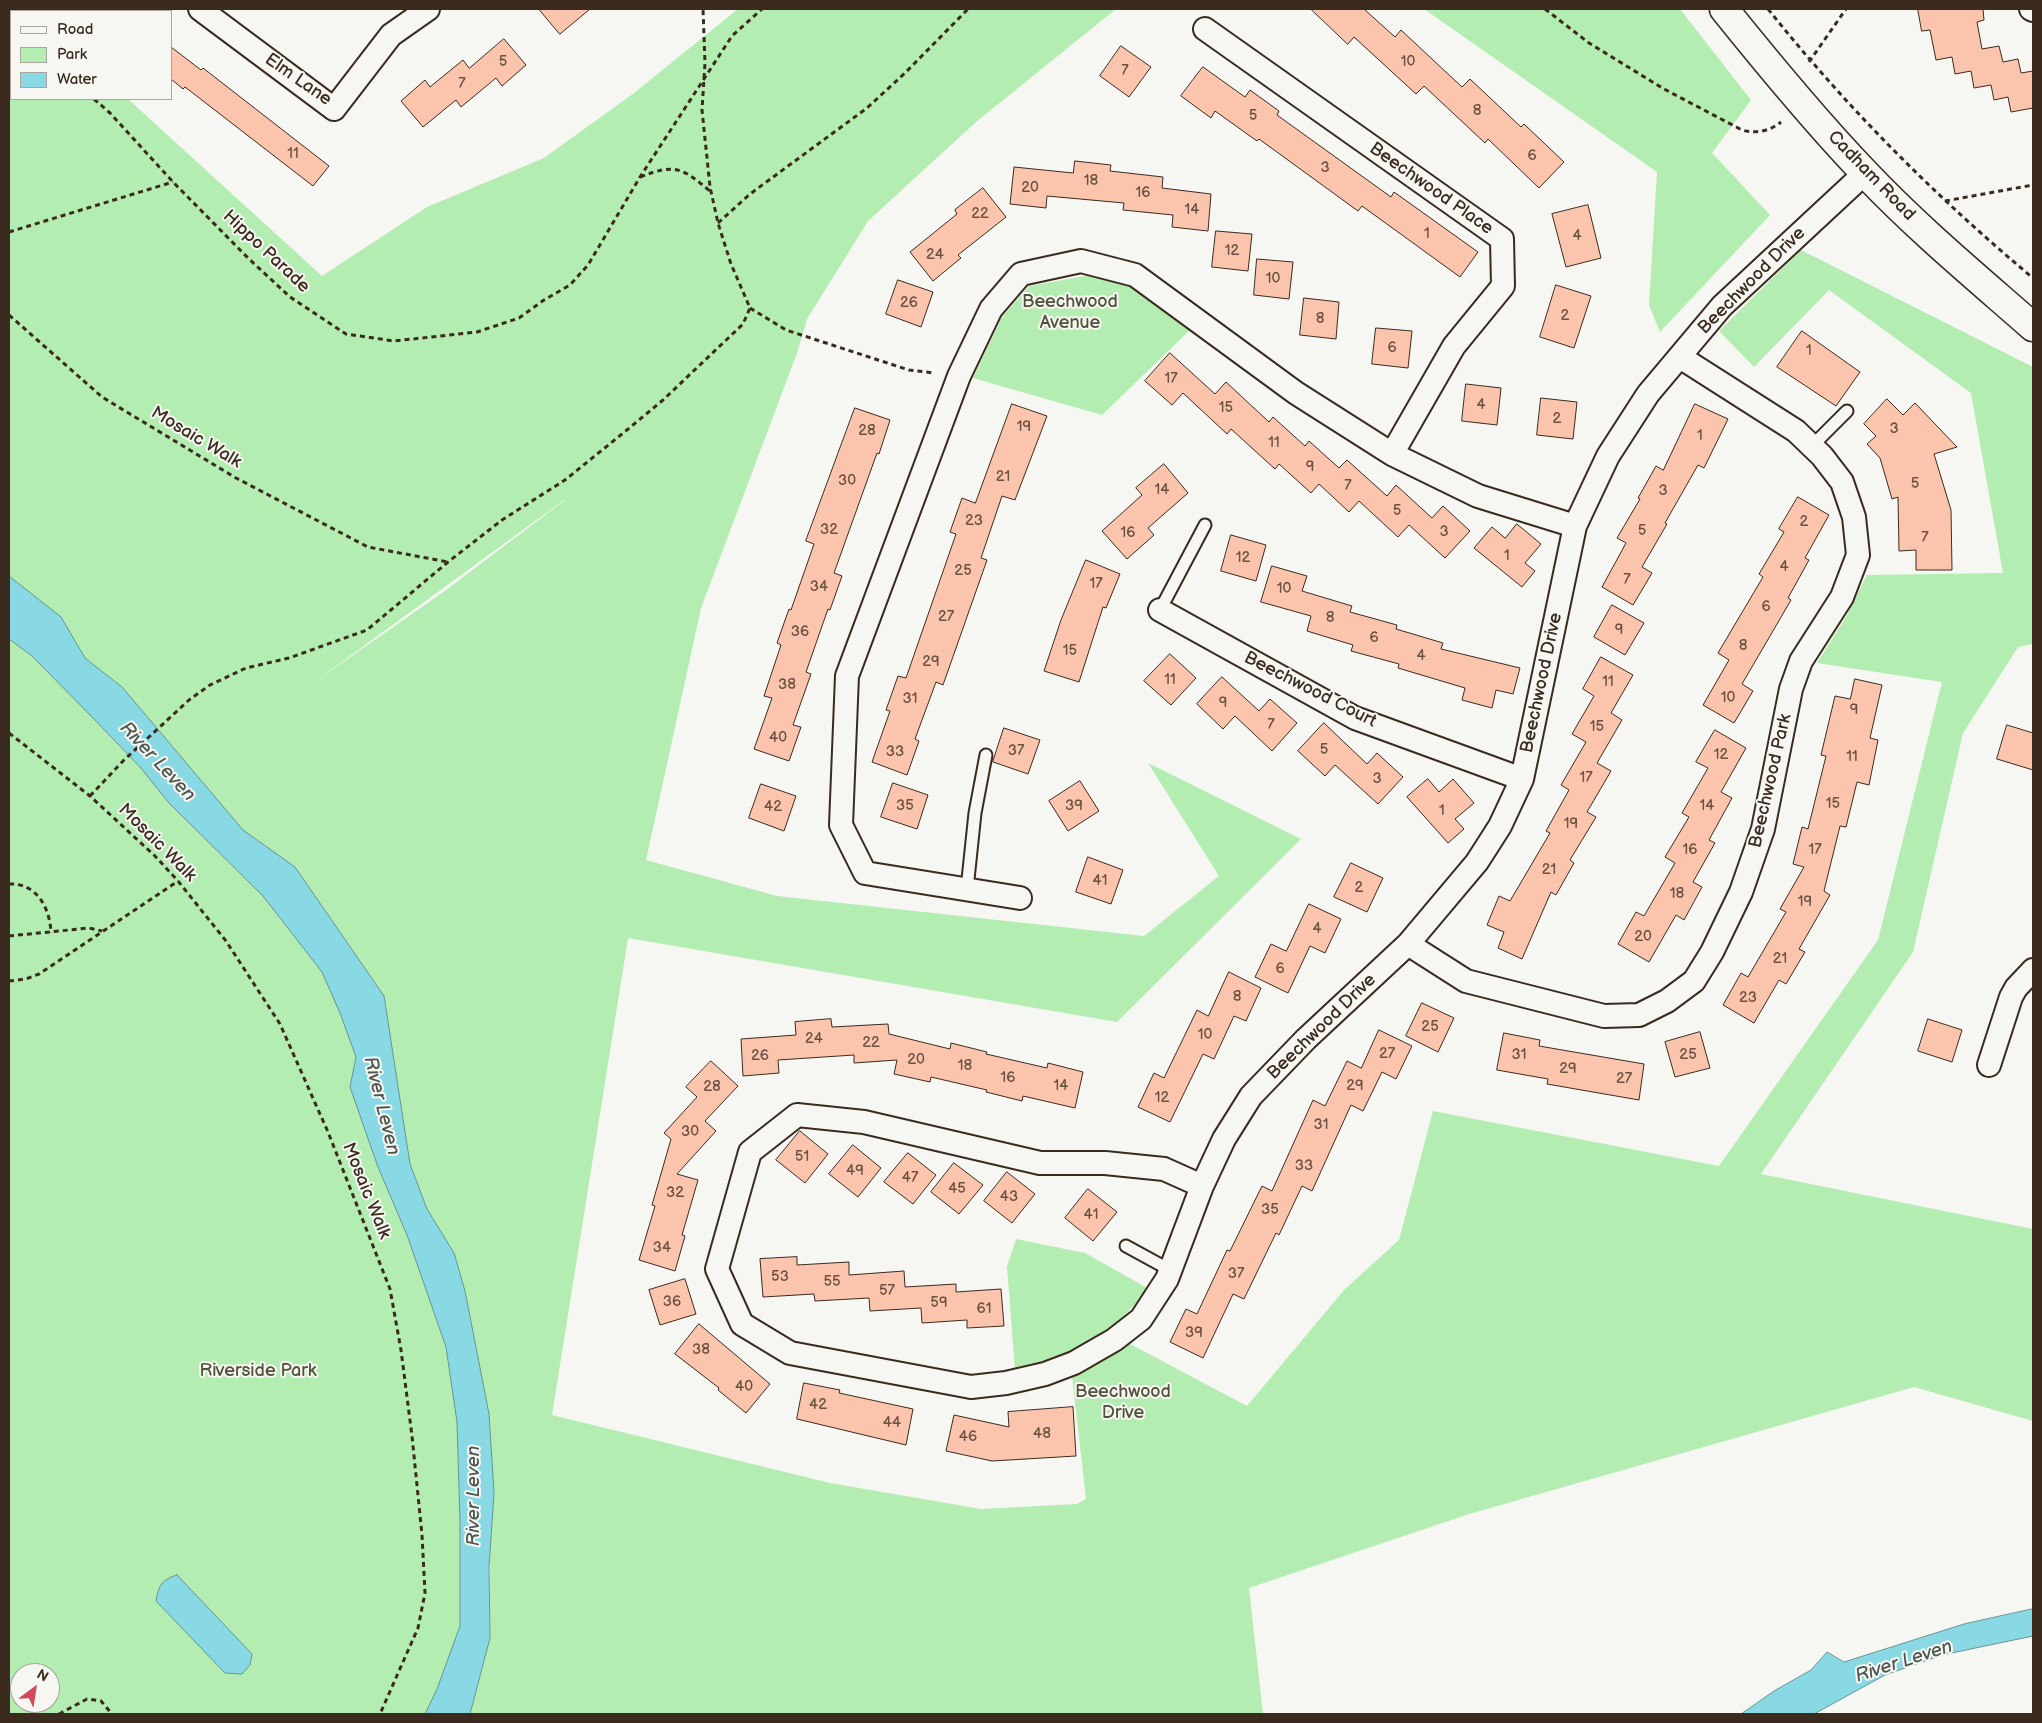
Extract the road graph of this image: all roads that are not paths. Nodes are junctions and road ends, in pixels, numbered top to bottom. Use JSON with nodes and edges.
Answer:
{"nodes":[{"id":1,"x":200,"y":9,"type":"edge"},
{"id":2,"x":428,"y":9,"type":"edge"},
{"id":3,"x":1724,"y":9,"type":"edge"},
{"id":4,"x":1205,"y":29,"type":"dead end"},
{"id":5,"x":1864,"y":173,"type":"junction"},
{"id":6,"x":2033,"y":327,"type":"edge"},
{"id":7,"x":1680,"y":357,"type":"junction"},
{"id":8,"x":1847,"y":411,"type":"dead end"},
{"id":9,"x":1812,"y":446,"type":"junction"},
{"id":10,"x":1392,"y":454,"type":"junction"},
{"id":11,"x":1205,"y":525,"type":"dead end"},
{"id":12,"x":1575,"y":526,"type":"junction"},
{"id":13,"x":1160,"y":610,"type":"joint"},
{"id":14,"x":986,"y":755,"type":"dead end"},
{"id":15,"x":1522,"y":779,"type":"junction"},
{"id":16,"x":967,"y":889,"type":"junction"},
{"id":17,"x":1020,"y":898,"type":"dead end"},
{"id":18,"x":1408,"y":944,"type":"junction"},
{"id":19,"x":2033,"y":970,"type":"edge"},
{"id":20,"x":1989,"y":1065,"type":"dead end"},
{"id":21,"x":1202,"y":1186,"type":"junction"},
{"id":22,"x":1126,"y":1246,"type":"dead end"},
{"id":23,"x":1170,"y":1270,"type":"junction"}],
"edges":[{"from":1,"to":2,"type":"street","name":"Elm Lane"},
{"from":3,"to":5,"type":"street","name":"Cadham Road"},
{"from":4,"to":10,"type":"street","name":"Beechwood Place"},
{"from":5,"to":6,"type":"street","name":"Cadham Road"},
{"from":5,"to":7,"type":"street","name":"Beechwood Drive"},
{"from":7,"to":9,"type":"street","name":"Beechwood Park"},
{"from":7,"to":12,"type":"street","name":"Beechwood Drive"},
{"from":8,"to":9,"type":"lane"},
{"from":9,"to":18,"type":"street","name":"Beechwood Park"},
{"from":10,"to":12,"type":"street"},
{"from":10,"to":16,"type":"street"},
{"from":11,"to":13,"type":"lane"},
{"from":12,"to":15,"type":"street","name":"Beechwood Drive"},
{"from":13,"to":15,"type":"street","name":"Beechwood Court"},
{"from":14,"to":16,"type":"lane"},
{"from":15,"to":18,"type":"street","name":"Beechwood Drive"},
{"from":16,"to":17,"type":"street"},
{"from":18,"to":21,"type":"street","name":"Beechwood Drive"},
{"from":19,"to":20,"type":"street"},
{"from":21,"to":23,"type":"street","name":"Beechwood Drive"},
{"from":21,"to":23,"type":"street","name":"Beechwood Drive"},
{"from":22,"to":23,"type":"lane"}]}
